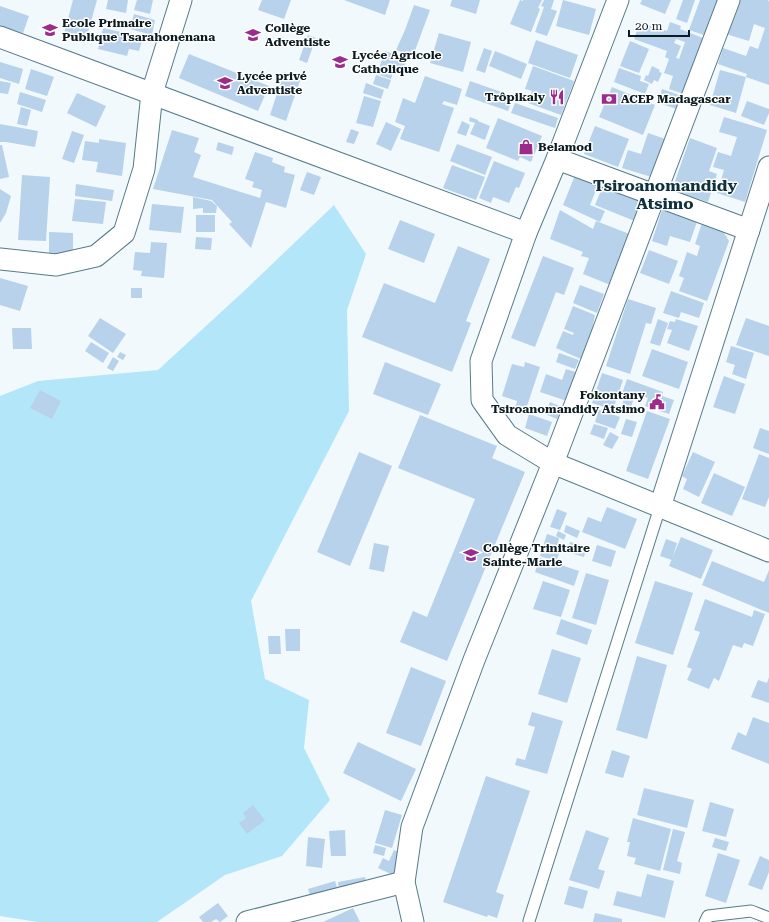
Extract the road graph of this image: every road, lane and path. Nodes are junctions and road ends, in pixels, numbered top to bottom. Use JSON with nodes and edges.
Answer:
{"nodes":[{"id":1,"x":181,"y":0,"type":"edge"},
{"id":2,"x":618,"y":0,"type":"edge"},
{"id":3,"x":730,"y":0,"type":"edge"},
{"id":4,"x":0,"y":37,"type":"edge"},
{"id":5,"x":152,"y":93,"type":"junction"},
{"id":6,"x":557,"y":159,"type":"junction"},
{"id":7,"x":769,"y":167,"type":"edge"},
{"id":8,"x":655,"y":197,"type":"junction"},
{"id":9,"x":749,"y":230,"type":"junction"},
{"id":10,"x":526,"y":233,"type":"junction"},
{"id":11,"x":0,"y":259,"type":"edge"},
{"id":12,"x":554,"y":463,"type":"junction"},
{"id":13,"x":660,"y":507,"type":"junction"},
{"id":14,"x":768,"y":549,"type":"edge"},
{"id":15,"x":404,"y":882,"type":"junction"},
{"id":16,"x":769,"y":918,"type":"edge"},
{"id":17,"x":529,"y":921,"type":"edge"},
{"id":18,"x":247,"y":922,"type":"edge"},
{"id":19,"x":413,"y":922,"type":"edge"},
{"id":20,"x":705,"y":922,"type":"edge"}],
"edges":[{"from":1,"to":5,"type":"street"},
{"from":2,"to":6,"type":"street"},
{"from":3,"to":8,"type":"street"},
{"from":4,"to":5,"type":"street"},
{"from":5,"to":10,"type":"street"},
{"from":5,"to":11,"type":"street"},
{"from":6,"to":8,"type":"street"},
{"from":6,"to":10,"type":"street"},
{"from":7,"to":9,"type":"street"},
{"from":8,"to":9,"type":"street"},
{"from":8,"to":12,"type":"street"},
{"from":9,"to":13,"type":"street"},
{"from":10,"to":12,"type":"street"},
{"from":12,"to":13,"type":"street"},
{"from":12,"to":15,"type":"street"},
{"from":13,"to":14,"type":"street"},
{"from":13,"to":17,"type":"lane"},
{"from":15,"to":18,"type":"street"},
{"from":15,"to":19,"type":"street"},
{"from":16,"to":20,"type":"lane"}]}
